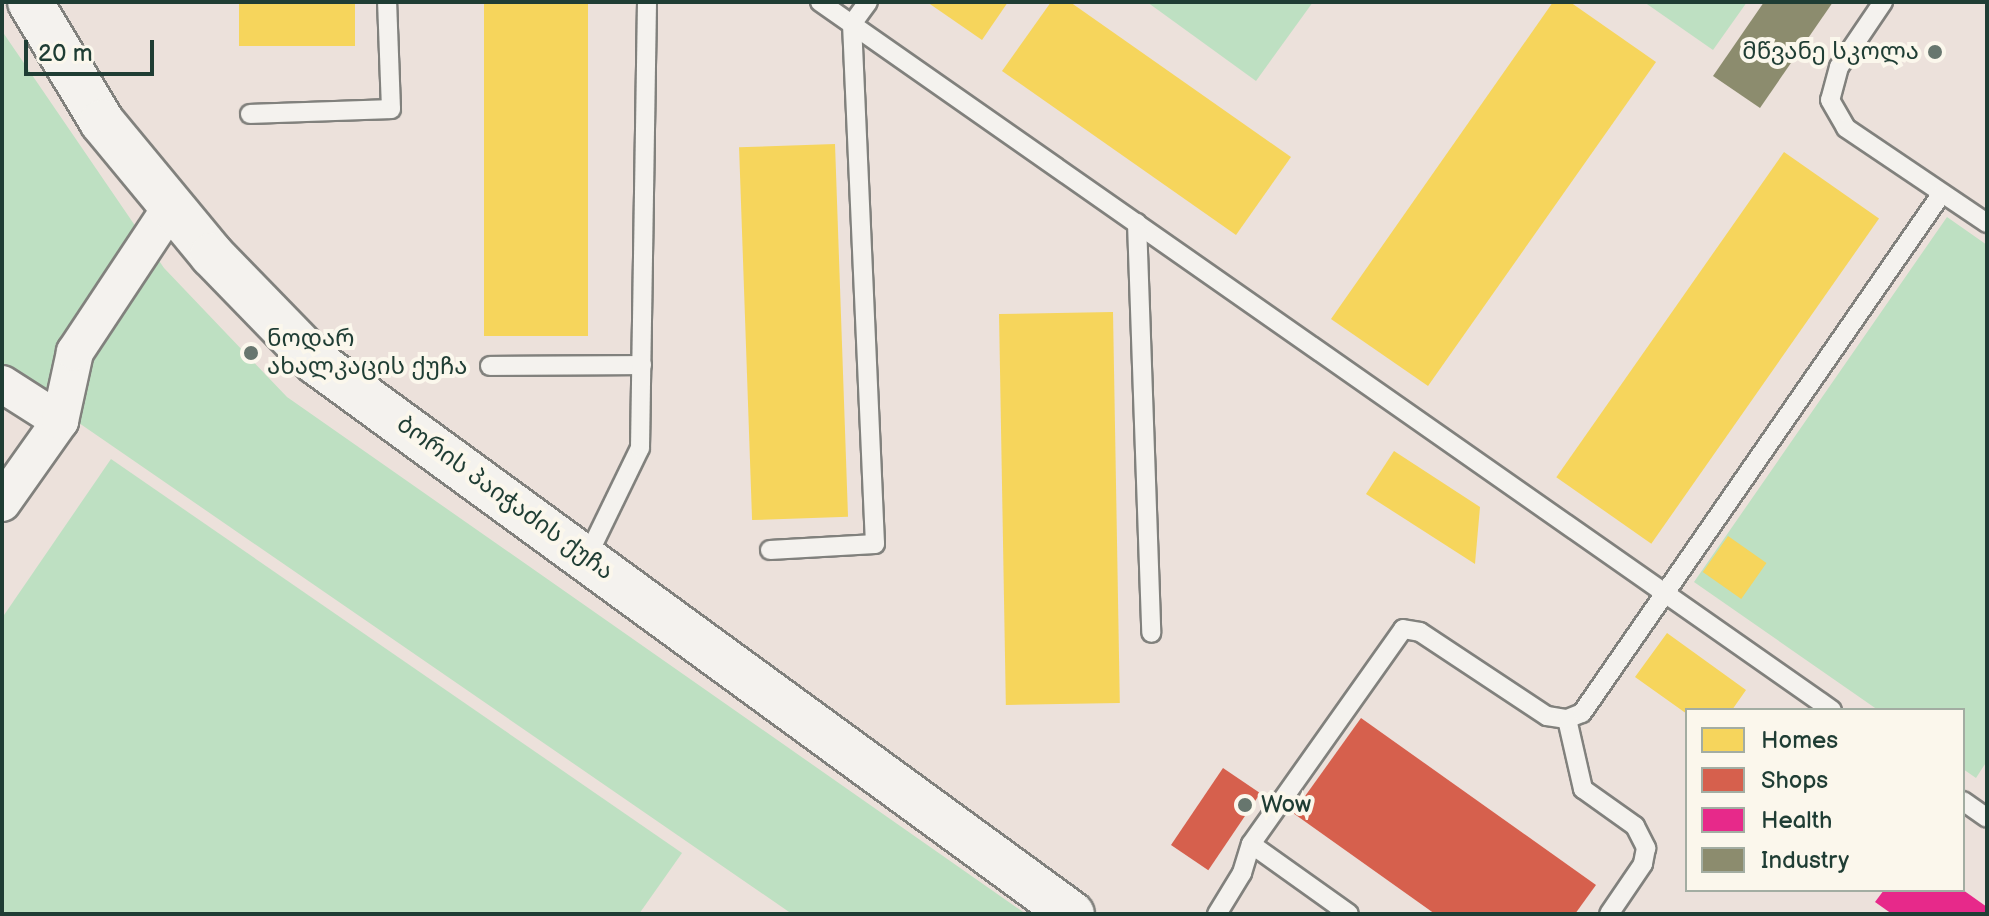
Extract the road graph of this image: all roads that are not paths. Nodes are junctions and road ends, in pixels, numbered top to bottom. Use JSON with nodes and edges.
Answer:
{"nodes":[{"id":1,"x":30,"y":2,"type":"edge"},
{"id":2,"x":387,"y":2,"type":"edge"},
{"id":3,"x":647,"y":2,"type":"edge"},
{"id":4,"x":820,"y":2,"type":"edge"},
{"id":5,"x":868,"y":2,"type":"edge"},
{"id":6,"x":1883,"y":2,"type":"edge"},
{"id":7,"x":852,"y":24,"type":"junction"},
{"id":8,"x":250,"y":114,"type":"dead end"},
{"id":9,"x":1942,"y":193,"type":"junction"},
{"id":10,"x":171,"y":207,"type":"junction"},
{"id":11,"x":1137,"y":223,"type":"junction"},
{"id":12,"x":1987,"y":223,"type":"edge"},
{"id":13,"x":642,"y":365,"type":"junction"},
{"id":14,"x":490,"y":366,"type":"dead end"},
{"id":15,"x":2,"y":384,"type":"edge"},
{"id":16,"x":60,"y":421,"type":"junction"},
{"id":17,"x":2,"y":503,"type":"edge"},
{"id":18,"x":770,"y":550,"type":"dead end"},
{"id":19,"x":587,"y":557,"type":"junction"},
{"id":20,"x":1664,"y":592,"type":"junction"},
{"id":21,"x":1151,"y":633,"type":"dead end"},
{"id":22,"x":1829,"y":708,"type":"edge"},
{"id":23,"x":1567,"y":719,"type":"junction"},
{"id":24,"x":1965,"y":802,"type":"edge"},
{"id":25,"x":1987,"y":818,"type":"edge"},
{"id":26,"x":1251,"y":844,"type":"junction"},
{"id":27,"x":1071,"y":912,"type":"edge"},
{"id":28,"x":1217,"y":914,"type":"edge"},
{"id":29,"x":1349,"y":914,"type":"edge"},
{"id":30,"x":1609,"y":914,"type":"edge"}],
"edges":[{"from":1,"to":10,"type":"street","name":"ბორის პაიჭაძის ქუჩა"},
{"from":2,"to":8,"type":"lane"},
{"from":3,"to":13,"type":"lane"},
{"from":4,"to":7,"type":"lane"},
{"from":5,"to":7,"type":"lane"},
{"from":6,"to":9,"type":"lane"},
{"from":7,"to":11,"type":"lane"},
{"from":7,"to":18,"type":"lane"},
{"from":9,"to":12,"type":"lane"},
{"from":9,"to":20,"type":"lane"},
{"from":10,"to":16,"type":"street"},
{"from":10,"to":19,"type":"street","name":"ბორის პაიჭაძის ქუჩა"},
{"from":11,"to":20,"type":"lane"},
{"from":11,"to":21,"type":"lane"},
{"from":13,"to":14,"type":"lane"},
{"from":13,"to":19,"type":"lane"},
{"from":15,"to":16,"type":"street"},
{"from":16,"to":17,"type":"street"},
{"from":19,"to":27,"type":"street","name":"ბორის პაიჭაძის ქუჩა"},
{"from":20,"to":22,"type":"lane"},
{"from":20,"to":23,"type":"lane"},
{"from":23,"to":26,"type":"lane"},
{"from":23,"to":30,"type":"lane"},
{"from":24,"to":25,"type":"lane"},
{"from":26,"to":28,"type":"lane"},
{"from":26,"to":29,"type":"lane"}]}
